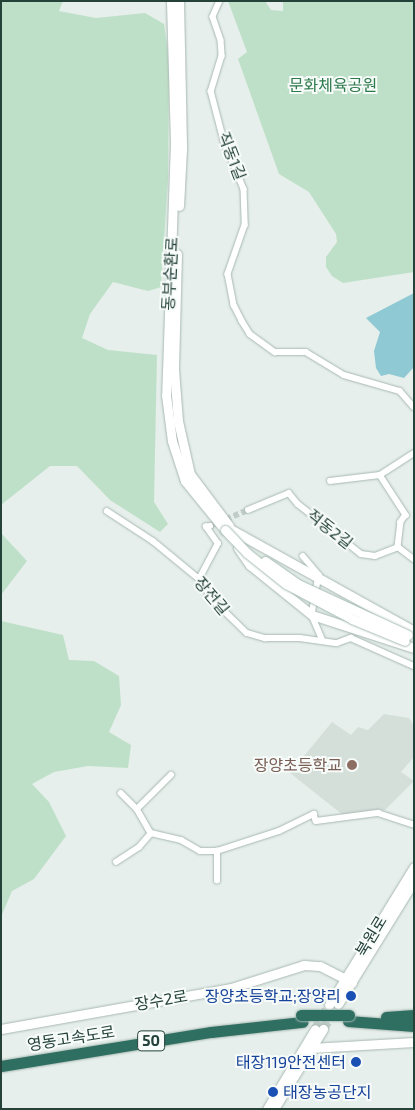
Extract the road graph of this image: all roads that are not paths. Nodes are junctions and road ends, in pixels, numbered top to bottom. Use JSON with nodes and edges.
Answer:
{"nodes":[{"id":1,"x":171,"y":1,"type":"edge"},
{"id":2,"x":179,"y":1,"type":"edge"},
{"id":3,"x":220,"y":1,"type":"edge"},
{"id":4,"x":414,"y":407,"type":"edge"},
{"id":5,"x":414,"y":453,"type":"edge"},
{"id":6,"x":380,"y":475,"type":"junction"},
{"id":7,"x":330,"y":480,"type":"dead end"},
{"id":8,"x":248,"y":510,"type":"tunnel mouth"},
{"id":9,"x":107,"y":511,"type":"dead end"},
{"id":10,"x":210,"y":526,"type":"dead end"},
{"id":11,"x":229,"y":530,"type":"junction"},
{"id":12,"x":398,"y":547,"type":"junction"},
{"id":13,"x":303,"y":556,"type":"dead end"},
{"id":14,"x":414,"y":559,"type":"edge"},
{"id":15,"x":319,"y":576,"type":"junction"},
{"id":16,"x":199,"y":579,"type":"junction"},
{"id":17,"x":312,"y":615,"type":"junction"},
{"id":18,"x":411,"y":638,"type":"edge"},
{"id":19,"x":323,"y":641,"type":"junction"},
{"id":20,"x":414,"y":648,"type":"edge"},
{"id":21,"x":414,"y":666,"type":"edge"},
{"id":22,"x":171,"y":775,"type":"dead end"},
{"id":23,"x":121,"y":793,"type":"dead end"},
{"id":24,"x":137,"y":809,"type":"junction"},
{"id":25,"x":414,"y":826,"type":"edge"},
{"id":26,"x":151,"y":833,"type":"junction"},
{"id":27,"x":218,"y":851,"type":"junction"},
{"id":28,"x":116,"y":862,"type":"dead end"},
{"id":29,"x":414,"y":867,"type":"edge"},
{"id":30,"x":217,"y":881,"type":"dead end"},
{"id":31,"x":408,"y":885,"type":"edge"},
{"id":32,"x":349,"y":979,"type":"junction"},
{"id":33,"x":333,"y":1005,"type":"tunnel mouth"},
{"id":34,"x":414,"y":1014,"type":"edge"},
{"id":35,"x":384,"y":1017,"type":"junction"},
{"id":36,"x":348,"y":1018,"type":"junction"},
{"id":37,"x":302,"y":1019,"type":"junction"},
{"id":38,"x":414,"y":1021,"type":"edge"},
{"id":39,"x":414,"y":1026,"type":"edge"},
{"id":40,"x":1,"y":1029,"type":"edge"},
{"id":41,"x":319,"y":1029,"type":"tunnel mouth"},
{"id":42,"x":414,"y":1042,"type":"edge"},
{"id":43,"x":309,"y":1046,"type":"junction"},
{"id":44,"x":1,"y":1059,"type":"edge"},
{"id":45,"x":1,"y":1066,"type":"edge"},
{"id":46,"x":267,"y":1109,"type":"edge"},
{"id":47,"x":274,"y":1109,"type":"edge"}],
"edges":[{"from":1,"to":11,"type":"street","name":"동부순환로"},
{"from":2,"to":11,"type":"street","name":"동부순환로"},
{"from":3,"to":4,"type":"street","name":"직동1길"},
{"from":5,"to":6,"type":"street"},
{"from":6,"to":7,"type":"street"},
{"from":6,"to":12,"type":"street"},
{"from":8,"to":12,"type":"street","name":"적동2길"},
{"from":9,"to":16,"type":"street","name":"장전길"},
{"from":10,"to":16,"type":"street"},
{"from":11,"to":15,"type":"street"},
{"from":11,"to":17,"type":"street"},
{"from":11,"to":18,"type":"street","bridge":true},
{"from":12,"to":14,"type":"street"},
{"from":13,"to":15,"type":"street"},
{"from":15,"to":17,"type":"street"},
{"from":15,"to":18,"type":"street"},
{"from":16,"to":19,"type":"street","name":"장전길"},
{"from":17,"to":19,"type":"street"},
{"from":17,"to":20,"type":"street"},
{"from":19,"to":21,"type":"street","name":"장전길"},
{"from":22,"to":24,"type":"street"},
{"from":23,"to":24,"type":"street"},
{"from":24,"to":26,"type":"street"},
{"from":25,"to":27,"type":"street"},
{"from":26,"to":27,"type":"street"},
{"from":26,"to":28,"type":"street"},
{"from":27,"to":30,"type":"street"},
{"from":29,"to":31,"type":"street","name":"북원로"},
{"from":31,"to":32,"type":"street","name":"북원로"},
{"from":32,"to":33,"type":"street","name":"북원로"},
{"from":32,"to":40,"type":"street","name":"장수2로"},
{"from":34,"to":35,"type":"highway"},
{"from":35,"to":36,"type":"highway","name":"영동고속도로","number":"50"},
{"from":35,"to":38,"type":"highway","name":"영동고속도로","number":"50"},
{"from":36,"to":37,"type":"highway","name":"영동고속도로","number":"50"},
{"from":36,"to":39,"type":"highway","name":"영동고속도로","number":"50"},
{"from":37,"to":44,"type":"highway","name":"영동고속도로","number":"50"},
{"from":37,"to":45,"type":"highway","name":"영동고속도로","number":"50"},
{"from":41,"to":43,"type":"street"},
{"from":42,"to":43,"type":"street"},
{"from":43,"to":46,"type":"street"},
{"from":43,"to":47,"type":"street"}]}
